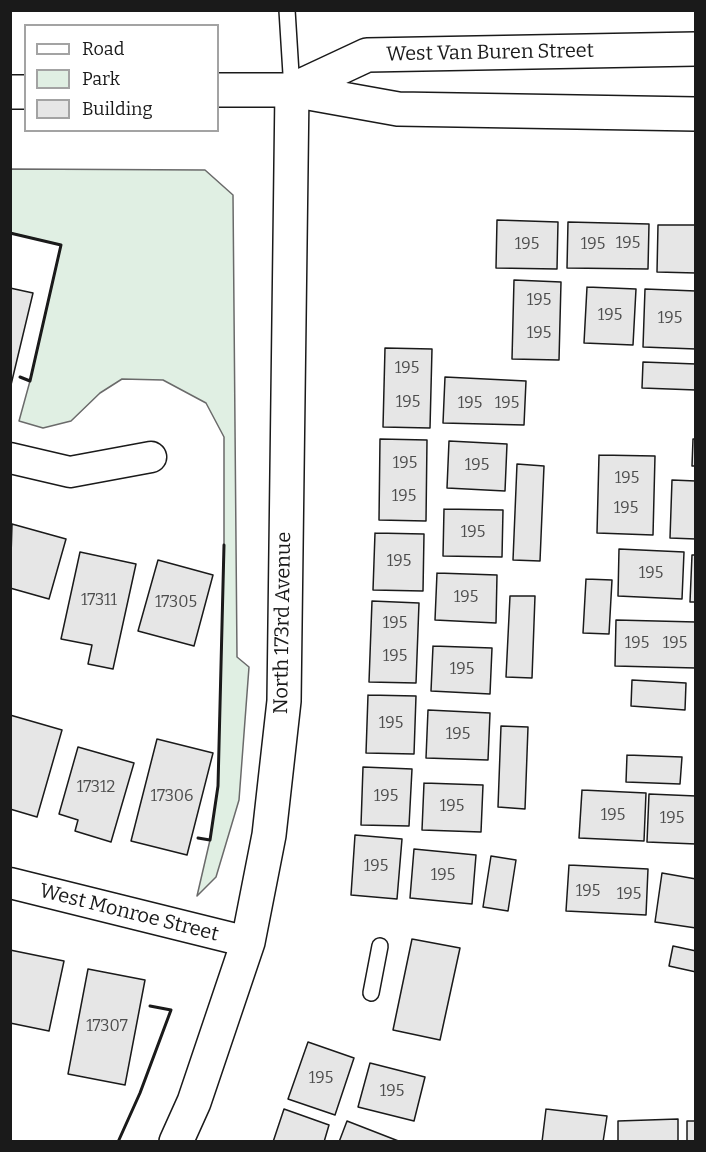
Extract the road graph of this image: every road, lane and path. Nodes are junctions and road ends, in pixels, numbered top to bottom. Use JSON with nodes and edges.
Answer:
{"nodes":[{"id":1,"x":287,"y":10,"type":"edge"},
{"id":2,"x":696,"y":49,"type":"edge"},
{"id":3,"x":219,"y":90,"type":"edge"},
{"id":4,"x":291,"y":90,"type":"junction"},
{"id":5,"x":696,"y":114,"type":"edge"},
{"id":6,"x":151,"y":457,"type":"dead end"},
{"id":7,"x":10,"y":458,"type":"edge"},
{"id":8,"x":10,"y":883,"type":"edge"},
{"id":9,"x":248,"y":942,"type":"junction"},
{"id":10,"x":380,"y":945,"type":"dead end"},
{"id":11,"x":371,"y":993,"type":"dead end"},
{"id":12,"x":176,"y":1142,"type":"edge"}],
"edges":[{"from":1,"to":4,"type":"lane"},
{"from":2,"to":4,"type":"street","name":"West Van Buren Street"},
{"from":3,"to":4,"type":"street","name":"West Van Buren Street"},
{"from":4,"to":5,"type":"street","name":"West Van Buren Street"},
{"from":4,"to":9,"type":"street","name":"North 173rd Avenue"},
{"from":6,"to":7,"type":"street"},
{"from":8,"to":9,"type":"street","name":"West Monroe Street"},
{"from":9,"to":12,"type":"street","name":"North 173rd Avenue"},
{"from":10,"to":11,"type":"lane"}]}
